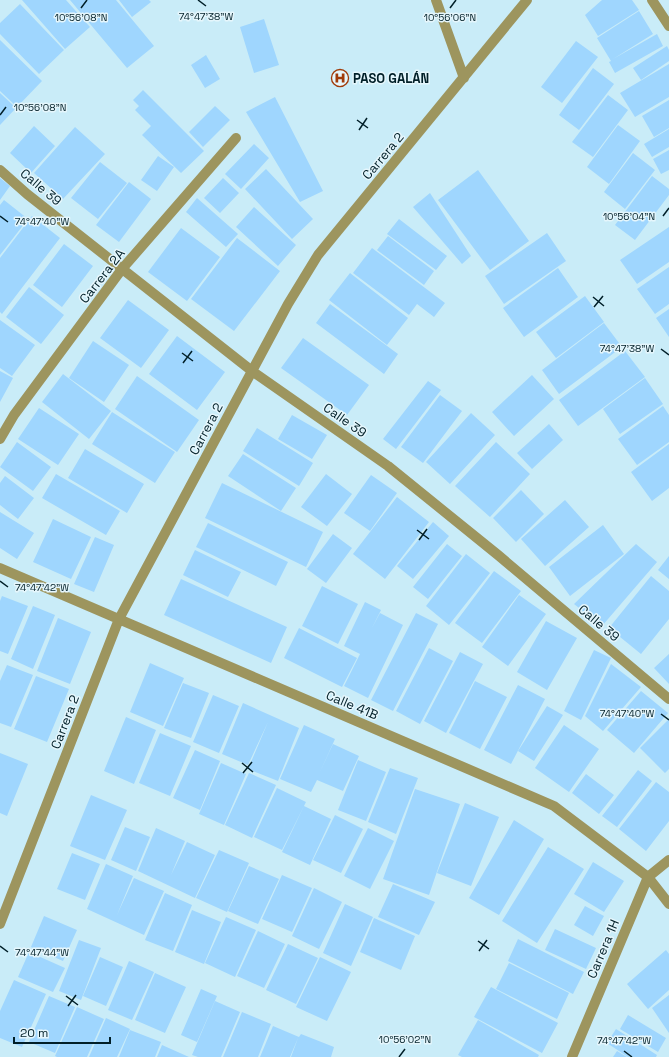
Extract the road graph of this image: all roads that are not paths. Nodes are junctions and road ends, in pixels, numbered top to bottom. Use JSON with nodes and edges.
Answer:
{"nodes":[{"id":1,"x":436,"y":0,"type":"edge"},
{"id":2,"x":527,"y":0,"type":"edge"},
{"id":3,"x":652,"y":0,"type":"edge"},
{"id":4,"x":669,"y":26,"type":"edge"},
{"id":5,"x":464,"y":78,"type":"junction"},
{"id":6,"x":236,"y":138,"type":"dead end"},
{"id":7,"x":0,"y":170,"type":"edge"},
{"id":8,"x":122,"y":269,"type":"junction"},
{"id":9,"x":252,"y":371,"type":"junction"},
{"id":10,"x":0,"y":439,"type":"edge"},
{"id":11,"x":0,"y":568,"type":"edge"},
{"id":12,"x":119,"y":619,"type":"junction"},
{"id":13,"x":669,"y":699,"type":"edge"},
{"id":14,"x":669,"y":860,"type":"edge"},
{"id":15,"x":648,"y":877,"type":"junction"},
{"id":16,"x":669,"y":904,"type":"edge"},
{"id":17,"x":0,"y":924,"type":"edge"},
{"id":18,"x":572,"y":1057,"type":"edge"}],
"edges":[{"from":1,"to":5,"type":"street"},
{"from":2,"to":5,"type":"street","name":"Carrera 2"},
{"from":3,"to":4,"type":"street"},
{"from":5,"to":9,"type":"street","name":"Carrera 2"},
{"from":6,"to":8,"type":"street","name":"Carrera 2A"},
{"from":7,"to":8,"type":"street","name":"Calle 39"},
{"from":8,"to":9,"type":"street","name":"Calle 39"},
{"from":8,"to":10,"type":"street","name":"Carrera 2A"},
{"from":9,"to":12,"type":"street","name":"Carrera 2"},
{"from":9,"to":13,"type":"street","name":"Calle 39"},
{"from":11,"to":12,"type":"street","name":"Calle 41B"},
{"from":12,"to":15,"type":"street","name":"Calle 41B"},
{"from":12,"to":17,"type":"street","name":"Carrera 2"},
{"from":14,"to":15,"type":"street","name":"Carrera 1H"},
{"from":15,"to":16,"type":"street","name":"Calle 41B"},
{"from":15,"to":18,"type":"street","name":"Carrera 1H"}]}
